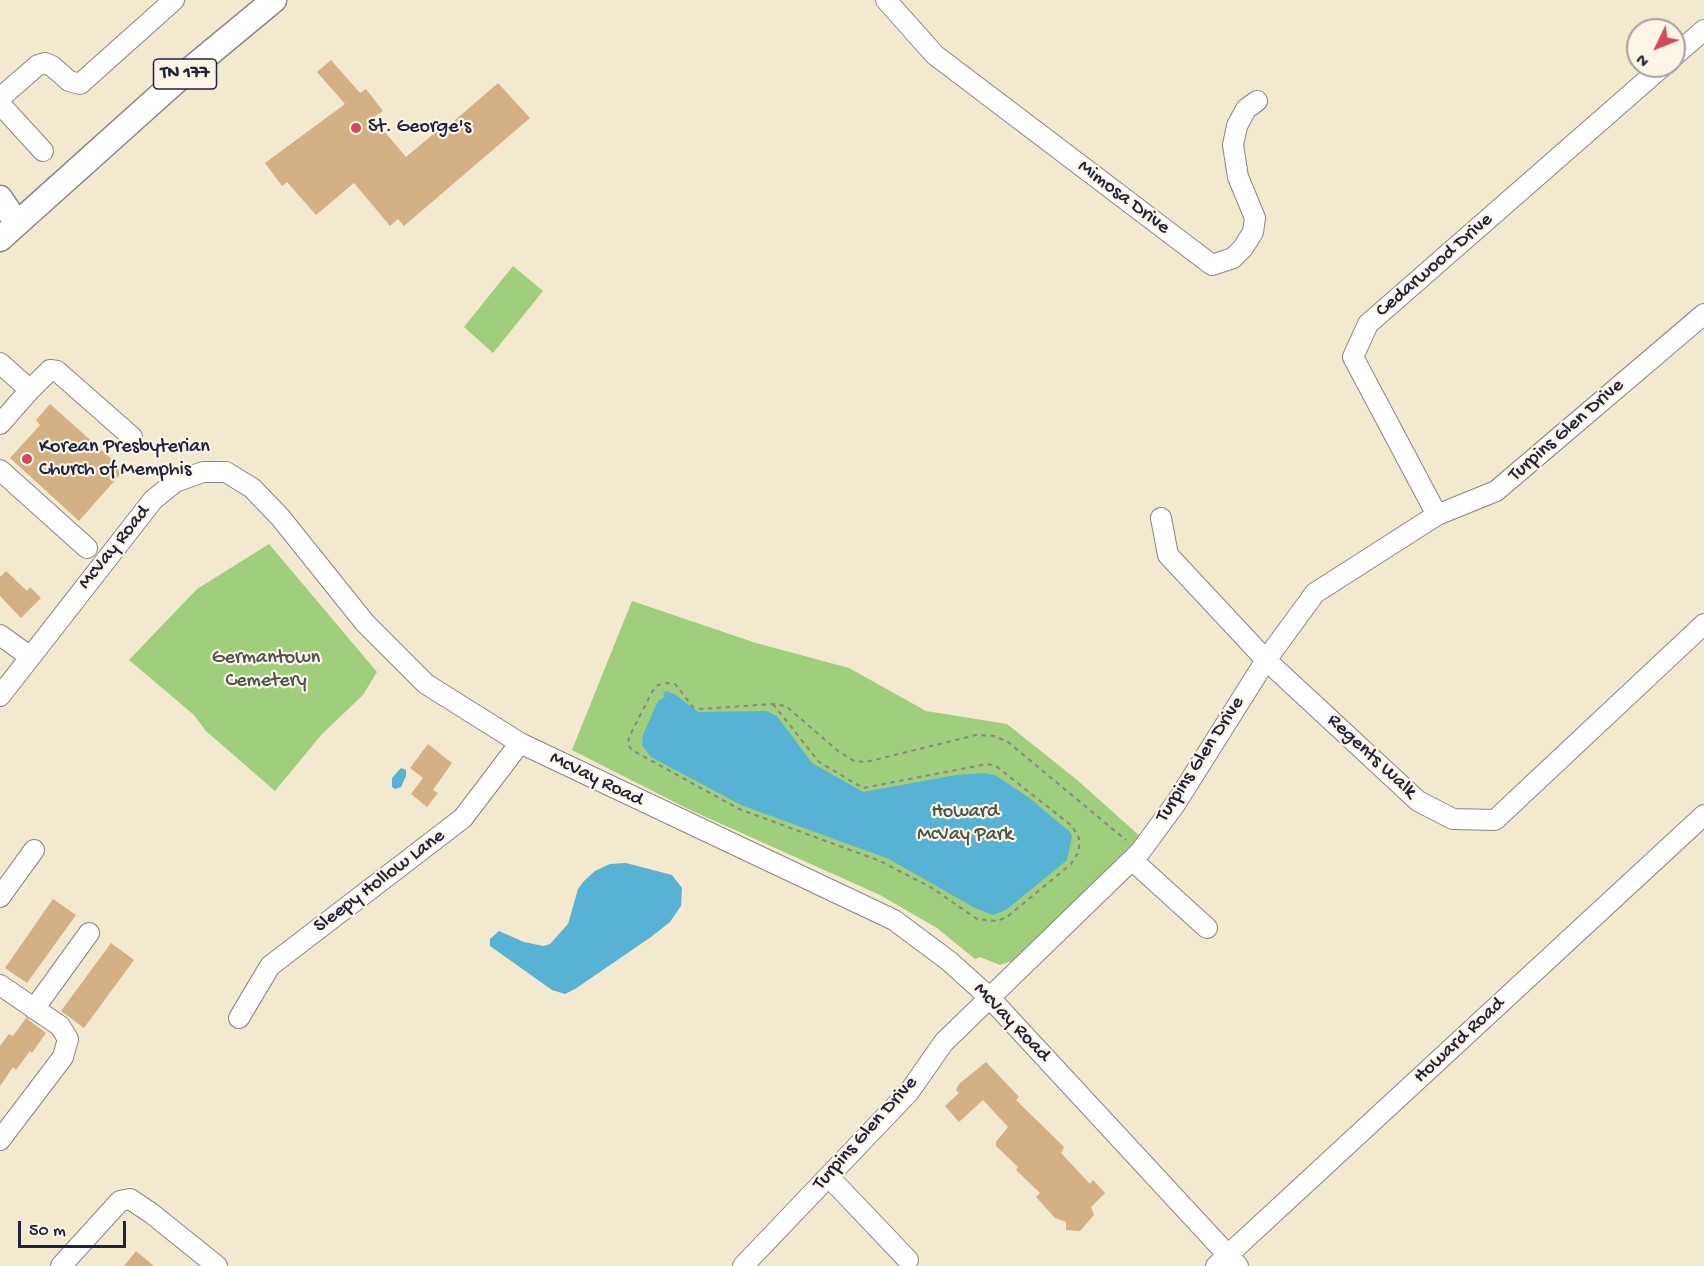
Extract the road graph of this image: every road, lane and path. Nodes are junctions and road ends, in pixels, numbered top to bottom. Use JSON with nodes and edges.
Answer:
{"nodes":[{"id":1,"x":174,"y":0,"type":"edge"},
{"id":2,"x":274,"y":0,"type":"edge"},
{"id":3,"x":886,"y":0,"type":"edge"},
{"id":4,"x":1704,"y":30,"type":"edge"},
{"id":5,"x":1686,"y":46,"type":"edge"},
{"id":6,"x":1649,"y":78,"type":"edge"},
{"id":7,"x":0,"y":98,"type":"edge"},
{"id":8,"x":1257,"y":101,"type":"dead end"},
{"id":9,"x":0,"y":104,"type":"edge"},
{"id":10,"x":44,"y":151,"type":"dead end"},
{"id":11,"x":0,"y":198,"type":"edge"},
{"id":12,"x":8,"y":230,"type":"edge"},
{"id":13,"x":1704,"y":314,"type":"edge"},
{"id":14,"x":0,"y":363,"type":"edge"},
{"id":15,"x":30,"y":390,"type":"junction"},
{"id":16,"x":0,"y":424,"type":"edge"},
{"id":17,"x":132,"y":437,"type":"dead end"},
{"id":18,"x":0,"y":471,"type":"edge"},
{"id":19,"x":1437,"y":515,"type":"junction"},
{"id":20,"x":1161,"y":518,"type":"dead end"},
{"id":21,"x":87,"y":548,"type":"dead end"},
{"id":22,"x":1704,"y":624,"type":"edge"},
{"id":23,"x":0,"y":635,"type":"edge"},
{"id":24,"x":29,"y":656,"type":"junction"},
{"id":25,"x":1266,"y":660,"type":"junction"},
{"id":26,"x":0,"y":696,"type":"edge"},
{"id":27,"x":773,"y":704,"type":"junction"},
{"id":28,"x":520,"y":743,"type":"junction"},
{"id":29,"x":1704,"y":815,"type":"edge"},
{"id":30,"x":34,"y":850,"type":"dead end"},
{"id":31,"x":1136,"y":856,"type":"junction"},
{"id":32,"x":0,"y":897,"type":"edge"},
{"id":33,"x":1207,"y":928,"type":"dead end"},
{"id":34,"x":89,"y":933,"type":"dead end"},
{"id":35,"x":0,"y":985,"type":"edge"},
{"id":36,"x":988,"y":997,"type":"junction"},
{"id":37,"x":34,"y":1009,"type":"junction"},
{"id":38,"x":239,"y":1018,"type":"dead end"},
{"id":39,"x":0,"y":1140,"type":"edge"},
{"id":40,"x":829,"y":1177,"type":"junction"},
{"id":41,"x":908,"y":1260,"type":"dead end"},
{"id":42,"x":1227,"y":1262,"type":"edge"},
{"id":43,"x":61,"y":1266,"type":"edge"},
{"id":44,"x":216,"y":1266,"type":"edge"},
{"id":45,"x":743,"y":1266,"type":"edge"}],
"edges":[{"from":1,"to":7,"type":"street"},
{"from":2,"to":12,"type":"main road","number":"TN 177"},
{"from":3,"to":8,"type":"street","name":"Mimosa Drive"},
{"from":4,"to":5,"type":"street"},
{"from":6,"to":19,"type":"street","name":"Cedarwood Drive"},
{"from":9,"to":10,"type":"street"},
{"from":11,"to":12,"type":"main road"},
{"from":13,"to":19,"type":"street","name":"Turpins Glen Drive"},
{"from":14,"to":15,"type":"street"},
{"from":15,"to":16,"type":"street"},
{"from":15,"to":17,"type":"street"},
{"from":18,"to":21,"type":"street"},
{"from":19,"to":25,"type":"street","name":"Turpins Glen Drive"},
{"from":20,"to":25,"type":"street","name":"Regents Walk"},
{"from":22,"to":25,"type":"street","name":"Regents Walk"},
{"from":23,"to":24,"type":"street"},
{"from":24,"to":26,"type":"street","name":"McVay Road"},
{"from":24,"to":28,"type":"street","name":"McVay Road"},
{"from":25,"to":31,"type":"street","name":"Turpins Glen Drive"},
{"from":27,"to":27,"type":"path"},
{"from":27,"to":31,"type":"path"},
{"from":28,"to":36,"type":"street","name":"McVay Road"},
{"from":28,"to":38,"type":"street","name":"Sleepy Hollow Lane"},
{"from":29,"to":42,"type":"street","name":"Howard Road"},
{"from":30,"to":32,"type":"street"},
{"from":31,"to":33,"type":"street"},
{"from":31,"to":36,"type":"street","name":"Turpins Glen Drive"},
{"from":34,"to":37,"type":"street"},
{"from":35,"to":37,"type":"street"},
{"from":36,"to":40,"type":"street","name":"Turpins Glen Drive"},
{"from":36,"to":42,"type":"street","name":"McVay Road"},
{"from":37,"to":39,"type":"street"},
{"from":40,"to":41,"type":"street"},
{"from":40,"to":45,"type":"street","name":"Turpins Glen Drive"},
{"from":43,"to":44,"type":"street"}]}
